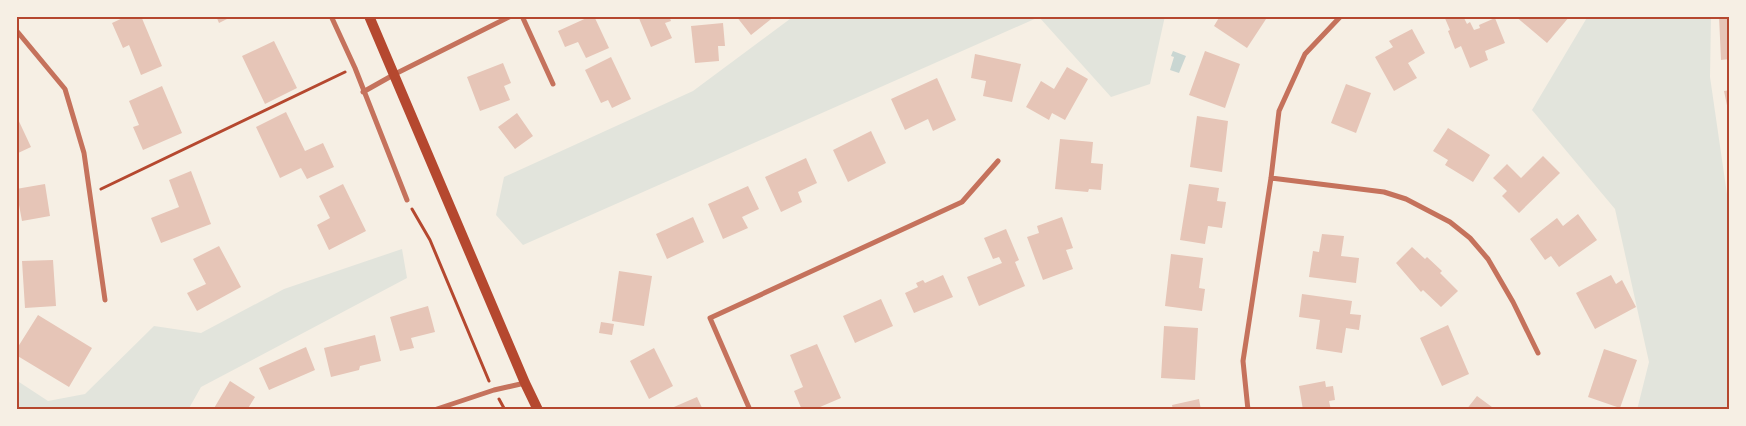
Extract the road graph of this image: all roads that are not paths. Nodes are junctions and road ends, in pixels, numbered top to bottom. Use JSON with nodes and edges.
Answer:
{"nodes":[{"id":1,"x":331,"y":16,"type":"edge"},
{"id":2,"x":369,"y":16,"type":"edge"},
{"id":3,"x":511,"y":16,"type":"edge"},
{"id":4,"x":522,"y":16,"type":"edge"},
{"id":5,"x":1341,"y":16,"type":"edge"},
{"id":6,"x":16,"y":30,"type":"edge"},
{"id":7,"x":394,"y":74,"type":"junction"},
{"id":8,"x":553,"y":84,"type":"dead end"},
{"id":9,"x":363,"y":92,"type":"junction"},
{"id":10,"x":998,"y":161,"type":"dead end"},
{"id":11,"x":1272,"y":178,"type":"junction"},
{"id":12,"x":407,"y":200,"type":"road end"},
{"id":13,"x":105,"y":300,"type":"dead end"},
{"id":14,"x":1538,"y":353,"type":"dead end"},
{"id":15,"x":525,"y":383,"type":"junction"},
{"id":16,"x":434,"y":410,"type":"edge"},
{"id":17,"x":538,"y":410,"type":"edge"},
{"id":18,"x":750,"y":410,"type":"edge"},
{"id":19,"x":1248,"y":410,"type":"edge"}],
"edges":[{"from":1,"to":9,"type":"street"},
{"from":2,"to":7,"type":"main road"},
{"from":3,"to":7,"type":"street"},
{"from":4,"to":8,"type":"street"},
{"from":5,"to":11,"type":"street"},
{"from":6,"to":13,"type":"street"},
{"from":7,"to":9,"type":"street"},
{"from":7,"to":15,"type":"main road"},
{"from":9,"to":12,"type":"street"},
{"from":10,"to":18,"type":"street"},
{"from":11,"to":14,"type":"street"},
{"from":11,"to":19,"type":"street"},
{"from":15,"to":16,"type":"street"},
{"from":15,"to":17,"type":"main road"}]}
